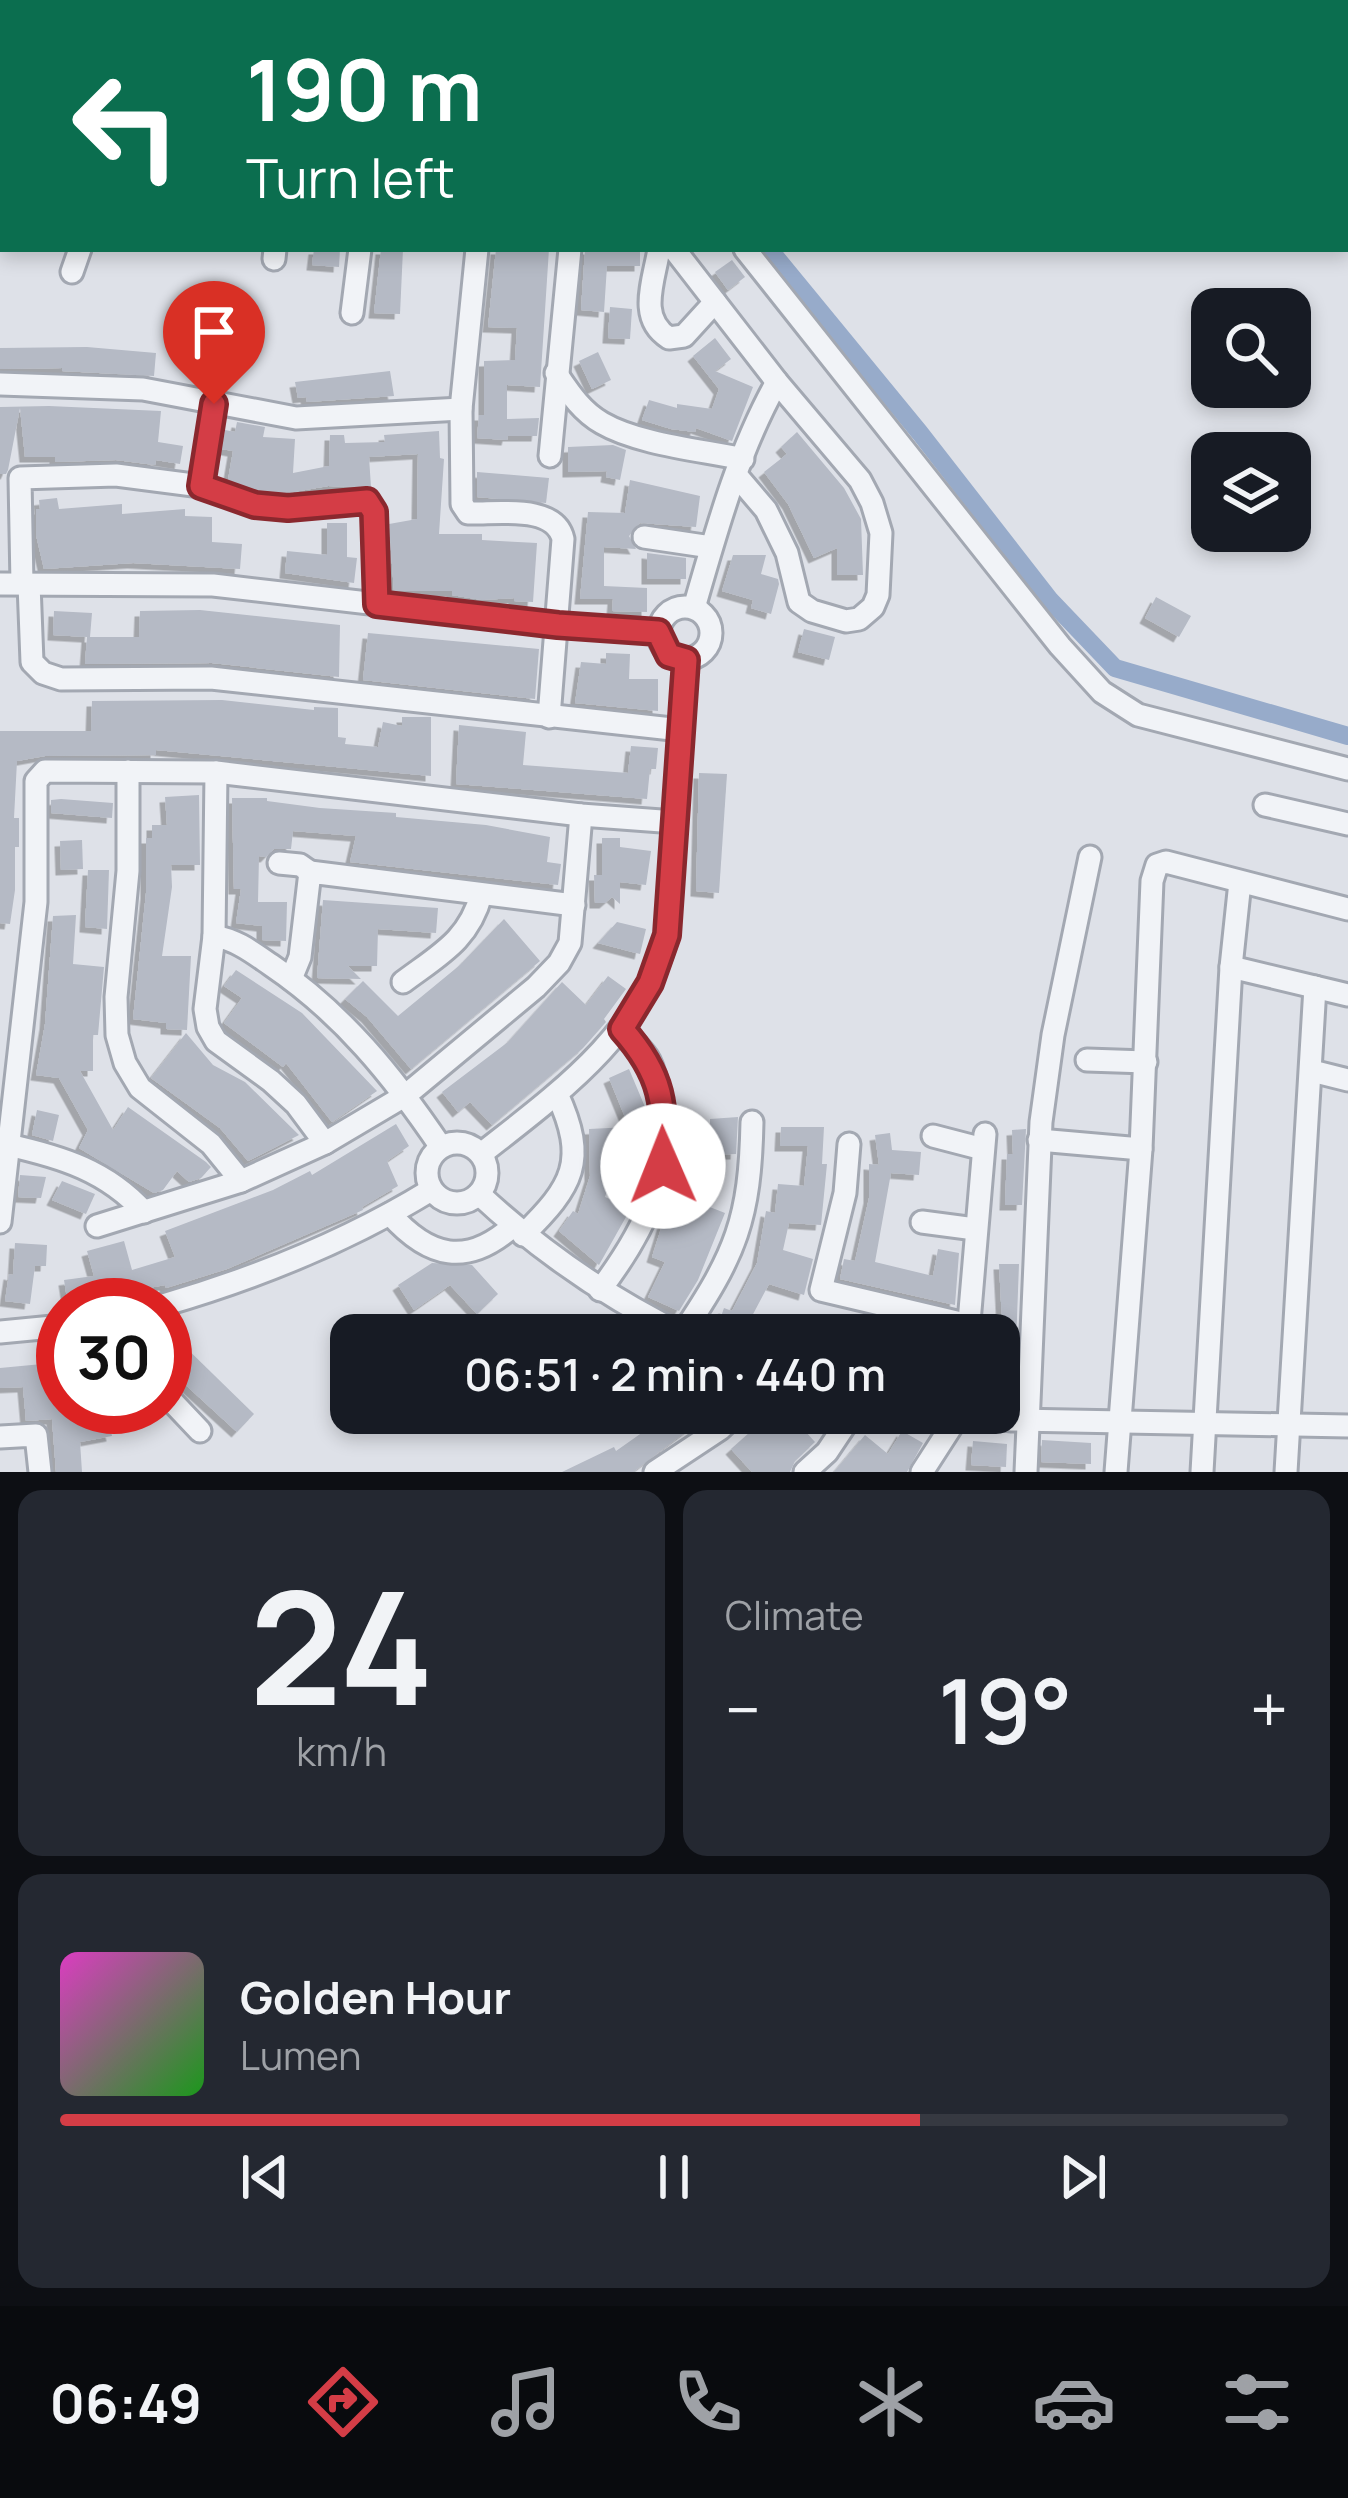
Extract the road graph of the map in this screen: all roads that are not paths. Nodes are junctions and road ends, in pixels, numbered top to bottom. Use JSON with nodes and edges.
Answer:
{"nodes":[{"id":1,"x":79,"y":252,"type":"edge"},
{"id":2,"x":360,"y":252,"type":"edge"},
{"id":3,"x":477,"y":252,"type":"edge"},
{"id":4,"x":570,"y":252,"type":"edge"},
{"id":5,"x":659,"y":252,"type":"edge"},
{"id":6,"x":676,"y":252,"type":"edge"},
{"id":7,"x":747,"y":252,"type":"edge"},
{"id":8,"x":72,"y":272,"type":"dead end"},
{"id":9,"x":715,"y":302,"type":"junction"},
{"id":10,"x":352,"y":313,"type":"dead end"},
{"id":11,"x":556,"y":373,"type":"junction"},
{"id":12,"x":777,"y":382,"type":"junction"},
{"id":13,"x":0,"y":384,"type":"edge"},
{"id":14,"x":214,"y":404,"type":"junction"},
{"id":15,"x":461,"y":409,"type":"junction"},
{"id":16,"x":550,"y":455,"type":"dead end"},
{"id":17,"x":740,"y":467,"type":"junction"},
{"id":18,"x":201,"y":486,"type":"junction"},
{"id":19,"x":644,"y":537,"type":"dead end"},
{"id":20,"x":711,"y":548,"type":"junction"},
{"id":21,"x":17,"y":584,"type":"edge"},
{"id":22,"x":377,"y":604,"type":"junction"},
{"id":23,"x":694,"y":608,"type":"junction"},
{"id":24,"x":558,"y":625,"type":"junction"},
{"id":25,"x":658,"y":632,"type":"junction"},
{"id":26,"x":686,"y":660,"type":"junction"},
{"id":27,"x":549,"y":717,"type":"junction"},
{"id":28,"x":681,"y":730,"type":"junction"},
{"id":29,"x":1348,"y":769,"type":"edge"},
{"id":30,"x":128,"y":771,"type":"junction"},
{"id":31,"x":216,"y":772,"type":"junction"},
{"id":32,"x":1265,"y":805,"type":"dead end"},
{"id":33,"x":581,"y":815,"type":"junction"},
{"id":34,"x":675,"y":822,"type":"junction"},
{"id":35,"x":1348,"y":824,"type":"edge"},
{"id":36,"x":1090,"y":856,"type":"dead end"},
{"id":37,"x":279,"y":862,"type":"dead end"},
{"id":38,"x":310,"y":872,"type":"junction"},
{"id":39,"x":1240,"y":882,"type":"junction"},
{"id":40,"x":481,"y":895,"type":"junction"},
{"id":41,"x":574,"y":905,"type":"junction"},
{"id":42,"x":1348,"y":908,"type":"edge"},
{"id":43,"x":214,"y":936,"type":"junction"},
{"id":44,"x":1231,"y":967,"type":"junction"},
{"id":45,"x":291,"y":979,"type":"junction"},
{"id":46,"x":403,"y":982,"type":"dead end"},
{"id":47,"x":1315,"y":987,"type":"junction"},
{"id":48,"x":1348,"y":995,"type":"edge"},
{"id":49,"x":622,"y":1029,"type":"junction"},
{"id":50,"x":1087,"y":1060,"type":"dead end"},
{"id":51,"x":1146,"y":1062,"type":"junction"},
{"id":52,"x":1312,"y":1071,"type":"junction"},
{"id":53,"x":1348,"y":1081,"type":"edge"},
{"id":54,"x":556,"y":1094,"type":"junction"},
{"id":55,"x":406,"y":1096,"type":"junction"},
{"id":56,"x":752,"y":1122,"type":"dead end"},
{"id":57,"x":932,"y":1136,"type":"dead end"},
{"id":58,"x":1040,"y":1140,"type":"junction"},
{"id":59,"x":325,"y":1143,"type":"junction"},
{"id":60,"x":849,"y":1144,"type":"dead end"},
{"id":61,"x":8,"y":1145,"type":"junction"},
{"id":62,"x":441,"y":1147,"type":"junction"},
{"id":63,"x":1142,"y":1150,"type":"junction"},
{"id":64,"x":481,"y":1154,"type":"junction"},
{"id":65,"x":241,"y":1181,"type":"junction"},
{"id":66,"x":431,"y":1190,"type":"junction"},
{"id":67,"x":479,"y":1194,"type":"junction"},
{"id":68,"x":145,"y":1213,"type":"junction"},
{"id":69,"x":390,"y":1214,"type":"junction"},
{"id":70,"x":0,"y":1222,"type":"edge"},
{"id":71,"x":922,"y":1222,"type":"dead end"},
{"id":72,"x":97,"y":1226,"type":"dead end"},
{"id":73,"x":975,"y":1228,"type":"junction"},
{"id":74,"x":518,"y":1231,"type":"junction"},
{"id":75,"x":600,"y":1290,"type":"junction"},
{"id":76,"x":192,"y":1297,"type":"edge"},
{"id":77,"x":644,"y":1314,"type":"edge"},
{"id":78,"x":695,"y":1314,"type":"edge"},
{"id":79,"x":909,"y":1314,"type":"edge"},
{"id":80,"x":969,"y":1314,"type":"edge"},
{"id":81,"x":36,"y":1329,"type":"edge"},
{"id":82,"x":0,"y":1332,"type":"edge"},
{"id":83,"x":1020,"y":1419,"type":"edge"},
{"id":84,"x":1028,"y":1420,"type":"junction"},
{"id":85,"x":1118,"y":1421,"type":"junction"},
{"id":86,"x":192,"y":1423,"type":"edge"},
{"id":87,"x":1204,"y":1423,"type":"junction"},
{"id":88,"x":1287,"y":1425,"type":"junction"},
{"id":89,"x":1348,"y":1426,"type":"edge"},
{"id":90,"x":200,"y":1431,"type":"dead end"},
{"id":91,"x":712,"y":1434,"type":"edge"},
{"id":92,"x":839,"y":1434,"type":"edge"},
{"id":93,"x":947,"y":1434,"type":"edge"},
{"id":94,"x":0,"y":1437,"type":"edge"},
{"id":95,"x":40,"y":1472,"type":"edge"},
{"id":96,"x":655,"y":1472,"type":"edge"},
{"id":97,"x":805,"y":1472,"type":"edge"},
{"id":98,"x":922,"y":1472,"type":"edge"},
{"id":99,"x":1026,"y":1472,"type":"edge"},
{"id":100,"x":1116,"y":1472,"type":"edge"},
{"id":101,"x":1202,"y":1472,"type":"edge"},
{"id":102,"x":1286,"y":1472,"type":"edge"}],
"edges":[{"from":1,"to":8,"type":"street"},
{"from":2,"to":10,"type":"street"},
{"from":3,"to":15,"type":"street"},
{"from":4,"to":11,"type":"street"},
{"from":5,"to":9,"type":"street"},
{"from":6,"to":9,"type":"street"},
{"from":7,"to":29,"type":"street"},
{"from":9,"to":12,"type":"street"},
{"from":11,"to":16,"type":"street"},
{"from":11,"to":17,"type":"street"},
{"from":12,"to":17,"type":"street"},
{"from":12,"to":17,"type":"street"},
{"from":13,"to":14,"type":"street"},
{"from":14,"to":15,"type":"street"},
{"from":14,"to":18,"type":"street"},
{"from":15,"to":24,"type":"street"},
{"from":17,"to":20,"type":"street"},
{"from":18,"to":21,"type":"street"},
{"from":18,"to":22,"type":"street"},
{"from":19,"to":20,"type":"street"},
{"from":20,"to":23,"type":"street"},
{"from":21,"to":22,"type":"street"},
{"from":21,"to":27,"type":"street"},
{"from":22,"to":24,"type":"street"},
{"from":23,"to":25,"type":"street"},
{"from":23,"to":26,"type":"street"},
{"from":24,"to":25,"type":"street"},
{"from":24,"to":27,"type":"street"},
{"from":25,"to":26,"type":"street"},
{"from":26,"to":28,"type":"street"},
{"from":27,"to":28,"type":"street"},
{"from":28,"to":34,"type":"street"},
{"from":30,"to":31,"type":"street"},
{"from":30,"to":61,"type":"street"},
{"from":30,"to":65,"type":"street"},
{"from":31,"to":33,"type":"street"},
{"from":31,"to":43,"type":"street"},
{"from":32,"to":35,"type":"street"},
{"from":33,"to":34,"type":"street"},
{"from":33,"to":41,"type":"street"},
{"from":34,"to":49,"type":"street"},
{"from":36,"to":58,"type":"street"},
{"from":37,"to":38,"type":"street"},
{"from":38,"to":40,"type":"street"},
{"from":38,"to":45,"type":"street"},
{"from":39,"to":42,"type":"street"},
{"from":39,"to":44,"type":"street"},
{"from":39,"to":51,"type":"street"},
{"from":40,"to":41,"type":"street"},
{"from":40,"to":46,"type":"street"},
{"from":41,"to":55,"type":"street"},
{"from":43,"to":45,"type":"street"},
{"from":43,"to":59,"type":"street"},
{"from":44,"to":47,"type":"street"},
{"from":44,"to":87,"type":"street"},
{"from":45,"to":55,"type":"street"},
{"from":47,"to":48,"type":"street"},
{"from":47,"to":52,"type":"street"},
{"from":49,"to":54,"type":"street"},
{"from":49,"to":75,"type":"street"},
{"from":50,"to":51,"type":"street"},
{"from":51,"to":63,"type":"street"},
{"from":52,"to":53,"type":"street"},
{"from":52,"to":88,"type":"street"},
{"from":54,"to":64,"type":"street"},
{"from":54,"to":74,"type":"street"},
{"from":55,"to":59,"type":"street"},
{"from":55,"to":62,"type":"street"},
{"from":56,"to":78,"type":"street"},
{"from":57,"to":73,"type":"street"},
{"from":58,"to":63,"type":"street"},
{"from":58,"to":84,"type":"street"},
{"from":59,"to":65,"type":"street"},
{"from":60,"to":79,"type":"street"},
{"from":61,"to":68,"type":"street"},
{"from":61,"to":70,"type":"street"},
{"from":62,"to":64,"type":"street"},
{"from":62,"to":66,"type":"street"},
{"from":63,"to":85,"type":"street"},
{"from":64,"to":67,"type":"street"},
{"from":65,"to":68,"type":"street"},
{"from":66,"to":67,"type":"street"},
{"from":66,"to":69,"type":"street"},
{"from":67,"to":74,"type":"street"},
{"from":68,"to":72,"type":"street"},
{"from":69,"to":74,"type":"street"},
{"from":69,"to":76,"type":"street"},
{"from":71,"to":73,"type":"street"},
{"from":73,"to":80,"type":"street"},
{"from":74,"to":75,"type":"street"},
{"from":75,"to":77,"type":"street"},
{"from":81,"to":82,"type":"street"},
{"from":83,"to":84,"type":"street"},
{"from":84,"to":85,"type":"street"},
{"from":84,"to":99,"type":"street"},
{"from":85,"to":87,"type":"street"},
{"from":85,"to":100,"type":"street"},
{"from":86,"to":90,"type":"street"},
{"from":87,"to":88,"type":"street"},
{"from":87,"to":101,"type":"street"},
{"from":88,"to":89,"type":"street"},
{"from":88,"to":102,"type":"street"},
{"from":91,"to":96,"type":"street"},
{"from":92,"to":97,"type":"street"},
{"from":93,"to":98,"type":"street"},
{"from":94,"to":95,"type":"street"}]}
